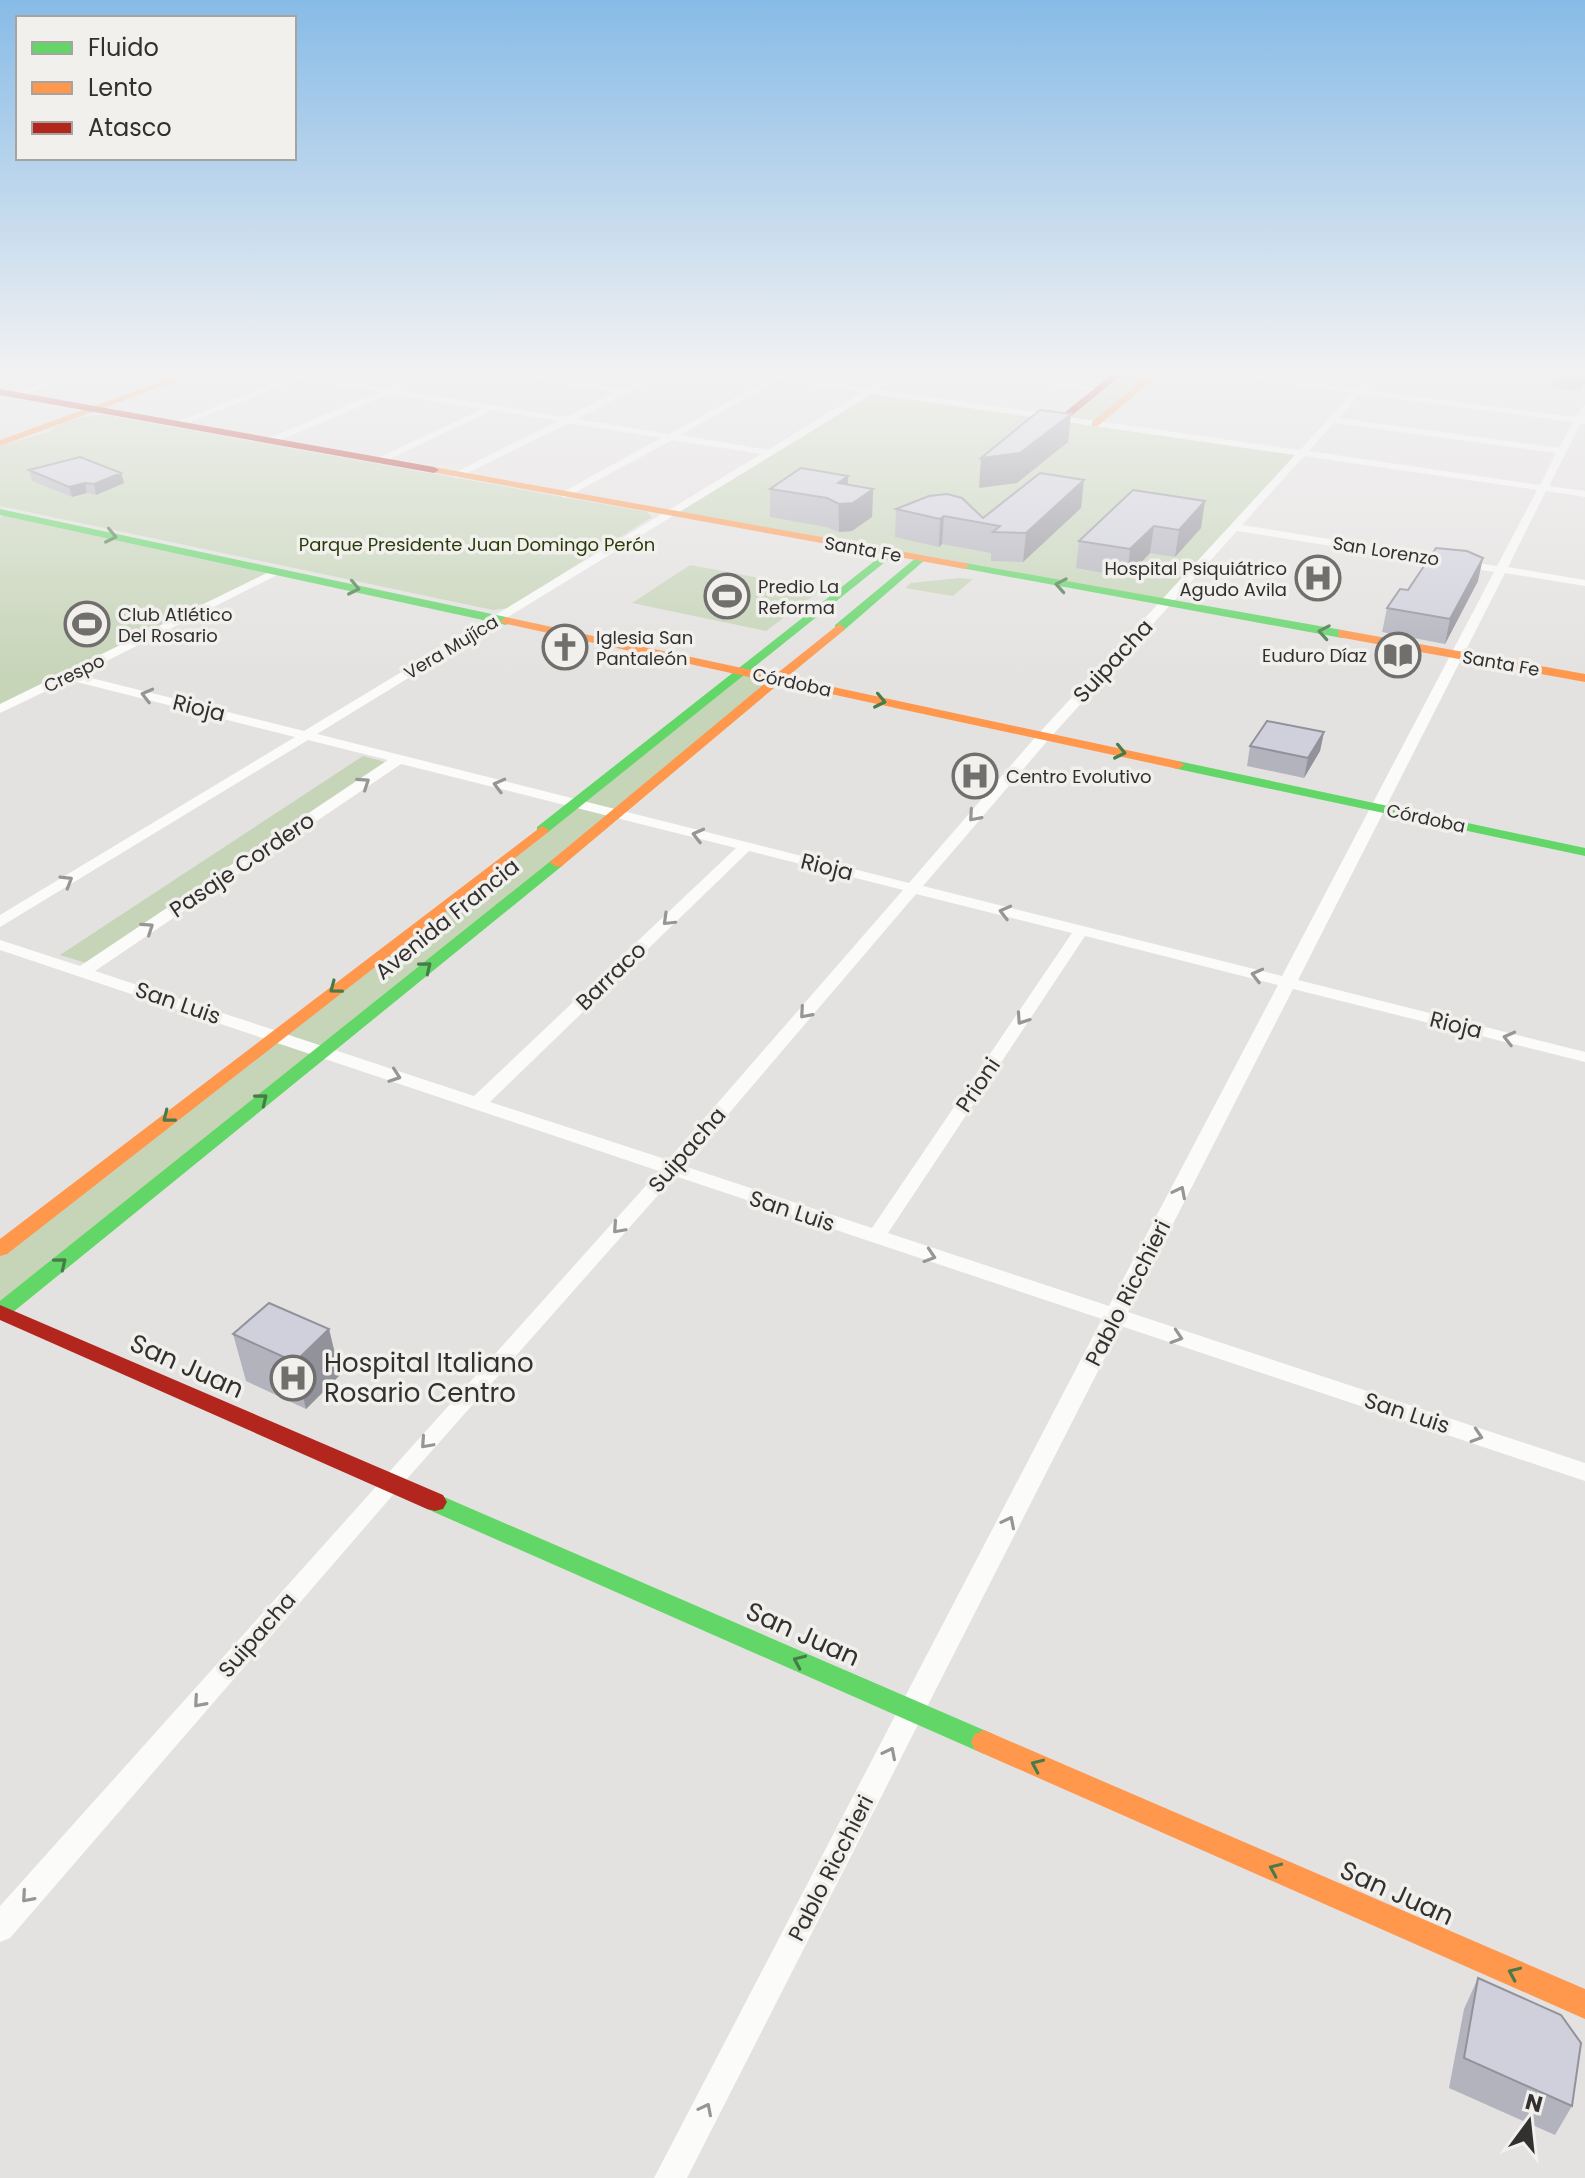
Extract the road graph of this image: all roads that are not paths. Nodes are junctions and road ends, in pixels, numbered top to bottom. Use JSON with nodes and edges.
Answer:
{"nodes":[{"id":1,"x":449,"y":474,"type":"edge"},
{"id":2,"x":460,"y":474,"type":"edge"},
{"id":3,"x":604,"y":474,"type":"edge"},
{"id":4,"x":737,"y":474,"type":"edge"},
{"id":5,"x":1282,"y":474,"type":"edge"},
{"id":6,"x":1444,"y":474,"type":"edge"},
{"id":7,"x":1551,"y":474,"type":"edge"},
{"id":8,"x":457,"y":475,"type":"junction"},
{"id":9,"x":1543,"y":488,"type":"junction"},
{"id":10,"x":1585,"y":494,"type":"edge"},
{"id":11,"x":565,"y":495,"type":"junction"},
{"id":12,"x":3,"y":514,"type":"edge"},
{"id":13,"x":670,"y":514,"type":"junction"},
{"id":14,"x":1234,"y":527,"type":"junction"},
{"id":15,"x":890,"y":554,"type":"junction"},
{"id":16,"x":921,"y":559,"type":"junction"},
{"id":17,"x":1501,"y":570,"type":"junction"},
{"id":18,"x":277,"y":571,"type":"junction"},
{"id":19,"x":1585,"y":583,"type":"edge"},
{"id":20,"x":1165,"y":604,"type":"junction"},
{"id":21,"x":498,"y":619,"type":"junction"},
{"id":22,"x":1456,"y":655,"type":"junction"},
{"id":23,"x":742,"y":671,"type":"junction"},
{"id":24,"x":69,"y":676,"type":"junction"},
{"id":25,"x":776,"y":678,"type":"junction"},
{"id":26,"x":1585,"y":678,"type":"edge"},
{"id":27,"x":0,"y":709,"type":"edge"},
{"id":28,"x":304,"y":735,"type":"junction"},
{"id":29,"x":1044,"y":736,"type":"junction"},
{"id":30,"x":399,"y":759,"type":"junction"},
{"id":31,"x":574,"y":805,"type":"junction"},
{"id":32,"x":1378,"y":807,"type":"junction"},
{"id":33,"x":616,"y":815,"type":"junction"},
{"id":34,"x":745,"y":847,"type":"junction"},
{"id":35,"x":1585,"y":852,"type":"edge"},
{"id":36,"x":912,"y":889,"type":"junction"},
{"id":37,"x":0,"y":922,"type":"edge"},
{"id":38,"x":1081,"y":931,"type":"junction"},
{"id":39,"x":0,"y":945,"type":"edge"},
{"id":40,"x":84,"y":971,"type":"junction"},
{"id":41,"x":1288,"y":983,"type":"junction"},
{"id":42,"x":274,"y":1035,"type":"junction"},
{"id":43,"x":321,"y":1051,"type":"junction"},
{"id":44,"x":1585,"y":1057,"type":"edge"},
{"id":45,"x":477,"y":1104,"type":"junction"},
{"id":46,"x":670,"y":1170,"type":"junction"},
{"id":47,"x":875,"y":1238,"type":"junction"},
{"id":48,"x":0,"y":1249,"type":"edge"},
{"id":49,"x":0,"y":1312,"type":"edge"},
{"id":50,"x":1115,"y":1317,"type":"junction"},
{"id":51,"x":1585,"y":1472,"type":"edge"},
{"id":52,"x":390,"y":1483,"type":"junction"},
{"id":53,"x":912,"y":1710,"type":"junction"},
{"id":54,"x":0,"y":1928,"type":"edge"},
{"id":55,"x":1585,"y":2004,"type":"edge"},
{"id":56,"x":670,"y":2178,"type":"edge"}],
"edges":[{"from":1,"to":8,"type":"main road","name":"Santa Fe"},
{"from":2,"to":8,"type":"street"},
{"from":3,"to":11,"type":"street"},
{"from":4,"to":13,"type":"street","name":"Vera Mujíca"},
{"from":5,"to":14,"type":"street","name":"Suipacha"},
{"from":6,"to":9,"type":"street"},
{"from":7,"to":9,"type":"street","name":"Pablo Ricchieri"},
{"from":8,"to":11,"type":"main road","name":"Santa Fe"},
{"from":9,"to":10,"type":"street"},
{"from":9,"to":17,"type":"street","name":"Pablo Ricchieri"},
{"from":11,"to":13,"type":"main road","name":"Santa Fe"},
{"from":12,"to":18,"type":"main road","name":"Córdoba","one_way":true},
{"from":13,"to":15,"type":"main road","name":"Santa Fe"},
{"from":13,"to":21,"type":"street","name":"Vera Mujíca"},
{"from":14,"to":17,"type":"street","name":"San Lorenzo"},
{"from":14,"to":20,"type":"street","name":"Suipacha"},
{"from":15,"to":16,"type":"main road","name":"Santa Fe"},
{"from":15,"to":23,"type":"main road","name":"Avenida Francia"},
{"from":20,"to":16,"type":"main road","name":"Santa Fe","one_way":true},
{"from":16,"to":25,"type":"main road","name":"Avenida Francia"},
{"from":17,"to":19,"type":"street","name":"San Lorenzo"},
{"from":17,"to":22,"type":"street","name":"Pablo Ricchieri"},
{"from":18,"to":21,"type":"main road","name":"Córdoba","one_way":true},
{"from":18,"to":24,"type":"street","name":"Crespo"},
{"from":22,"to":20,"type":"main road","name":"Santa Fe","one_way":true},
{"from":20,"to":29,"type":"street","name":"Suipacha"},
{"from":21,"to":23,"type":"main road","name":"Córdoba"},
{"from":21,"to":28,"type":"street","name":"Vera Mujíca"},
{"from":22,"to":26,"type":"main road","name":"Santa Fe"},
{"from":22,"to":32,"type":"street","name":"Pablo Ricchieri"},
{"from":23,"to":25,"type":"main road","name":"Córdoba"},
{"from":23,"to":31,"type":"main road","name":"Avenida Francia"},
{"from":24,"to":27,"type":"street","name":"Crespo"},
{"from":28,"to":24,"type":"street","name":"Rioja","one_way":true},
{"from":25,"to":29,"type":"main road","name":"Córdoba","one_way":true},
{"from":25,"to":33,"type":"main road","name":"Avenida Francia"},
{"from":28,"to":30,"type":"street","name":"Rioja"},
{"from":37,"to":28,"type":"street","name":"Vera Mujíca","one_way":true},
{"from":29,"to":32,"type":"main road","name":"Córdoba","one_way":true},
{"from":29,"to":36,"type":"street","name":"Suipacha","one_way":true},
{"from":31,"to":30,"type":"street","name":"Rioja","one_way":true},
{"from":40,"to":30,"type":"street","name":"Pasaje Cordero","one_way":true},
{"from":31,"to":33,"type":"street","name":"Rioja"},
{"from":31,"to":42,"type":"main road","name":"Avenida Francia","one_way":true},
{"from":32,"to":35,"type":"main road","name":"Córdoba"},
{"from":32,"to":41,"type":"street","name":"Pablo Ricchieri"},
{"from":34,"to":33,"type":"street","name":"Rioja","one_way":true},
{"from":43,"to":33,"type":"main road","name":"Avenida Francia","one_way":true},
{"from":34,"to":36,"type":"street","name":"Rioja"},
{"from":34,"to":45,"type":"street","name":"Barraco","one_way":true},
{"from":38,"to":36,"type":"street","name":"Rioja","one_way":true},
{"from":36,"to":46,"type":"street","name":"Suipacha","one_way":true},
{"from":41,"to":38,"type":"street","name":"Rioja","one_way":true},
{"from":38,"to":47,"type":"street","name":"Prioni","one_way":true},
{"from":39,"to":40,"type":"street","name":"San Luis"},
{"from":40,"to":42,"type":"street","name":"San Luis"},
{"from":44,"to":41,"type":"street","name":"Rioja","one_way":true},
{"from":50,"to":41,"type":"street","name":"Pablo Ricchieri","one_way":true},
{"from":42,"to":43,"type":"street","name":"San Luis"},
{"from":42,"to":48,"type":"main road","name":"Avenida Francia","one_way":true},
{"from":43,"to":45,"type":"street","name":"San Luis","one_way":true},
{"from":49,"to":43,"type":"main road","name":"Avenida Francia","one_way":true},
{"from":45,"to":46,"type":"street","name":"San Luis"},
{"from":46,"to":47,"type":"street","name":"San Luis"},
{"from":46,"to":52,"type":"street","name":"Suipacha","one_way":true},
{"from":47,"to":50,"type":"street","name":"San Luis","one_way":true},
{"from":49,"to":52,"type":"main road","name":"San Juan"},
{"from":50,"to":51,"type":"street","name":"San Luis","one_way":true},
{"from":53,"to":50,"type":"street","name":"Pablo Ricchieri","one_way":true},
{"from":53,"to":52,"type":"main road","name":"San Juan","one_way":true},
{"from":52,"to":54,"type":"street","name":"Suipacha","one_way":true},
{"from":55,"to":53,"type":"main road","name":"San Juan","one_way":true},
{"from":56,"to":53,"type":"street","name":"Pablo Ricchieri","one_way":true}]}
